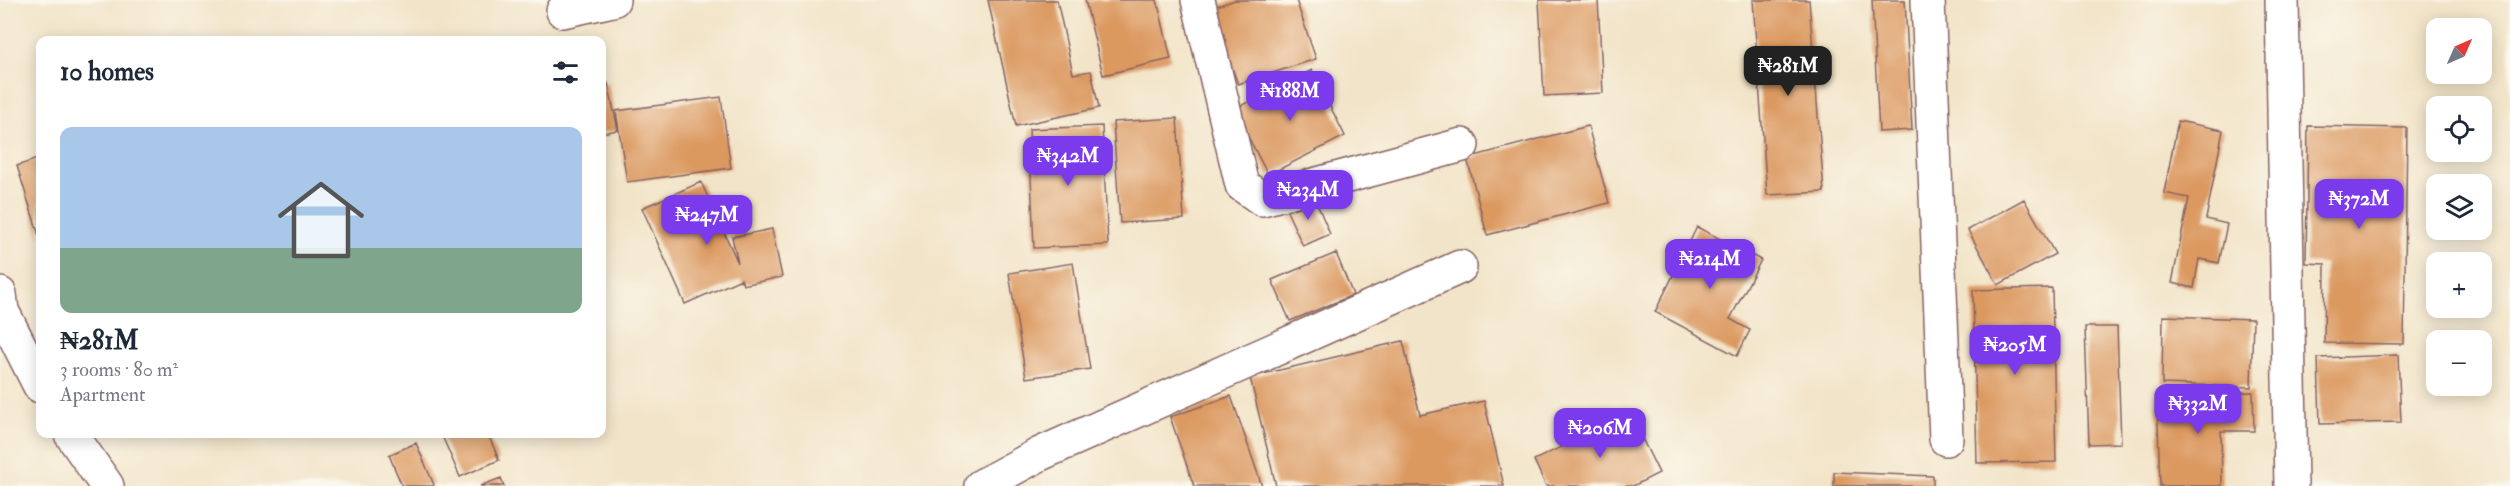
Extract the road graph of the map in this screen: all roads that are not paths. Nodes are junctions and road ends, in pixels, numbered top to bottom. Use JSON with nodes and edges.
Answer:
{"nodes":[{"id":1,"x":613,"y":0,"type":"edge"},
{"id":2,"x":1198,"y":0,"type":"edge"},
{"id":3,"x":1928,"y":0,"type":"edge"},
{"id":4,"x":2282,"y":0,"type":"edge"},
{"id":5,"x":563,"y":11,"type":"dead end"},
{"id":6,"x":1462,"y":145,"type":"dead end"},
{"id":7,"x":1460,"y":267,"type":"dead end"},
{"id":8,"x":0,"y":294,"type":"edge"},
{"id":9,"x":36,"y":378,"type":"edge"},
{"id":10,"x":74,"y":438,"type":"edge"},
{"id":11,"x":1946,"y":439,"type":"dead end"},
{"id":12,"x":107,"y":486,"type":"edge"},
{"id":13,"x":981,"y":486,"type":"edge"},
{"id":14,"x":2291,"y":486,"type":"edge"}],
"edges":[{"from":1,"to":5,"type":"street"},
{"from":2,"to":6,"type":"street"},
{"from":3,"to":11,"type":"street"},
{"from":4,"to":14,"type":"street"},
{"from":7,"to":13,"type":"street"},
{"from":8,"to":9,"type":"street"},
{"from":10,"to":12,"type":"street"}]}
